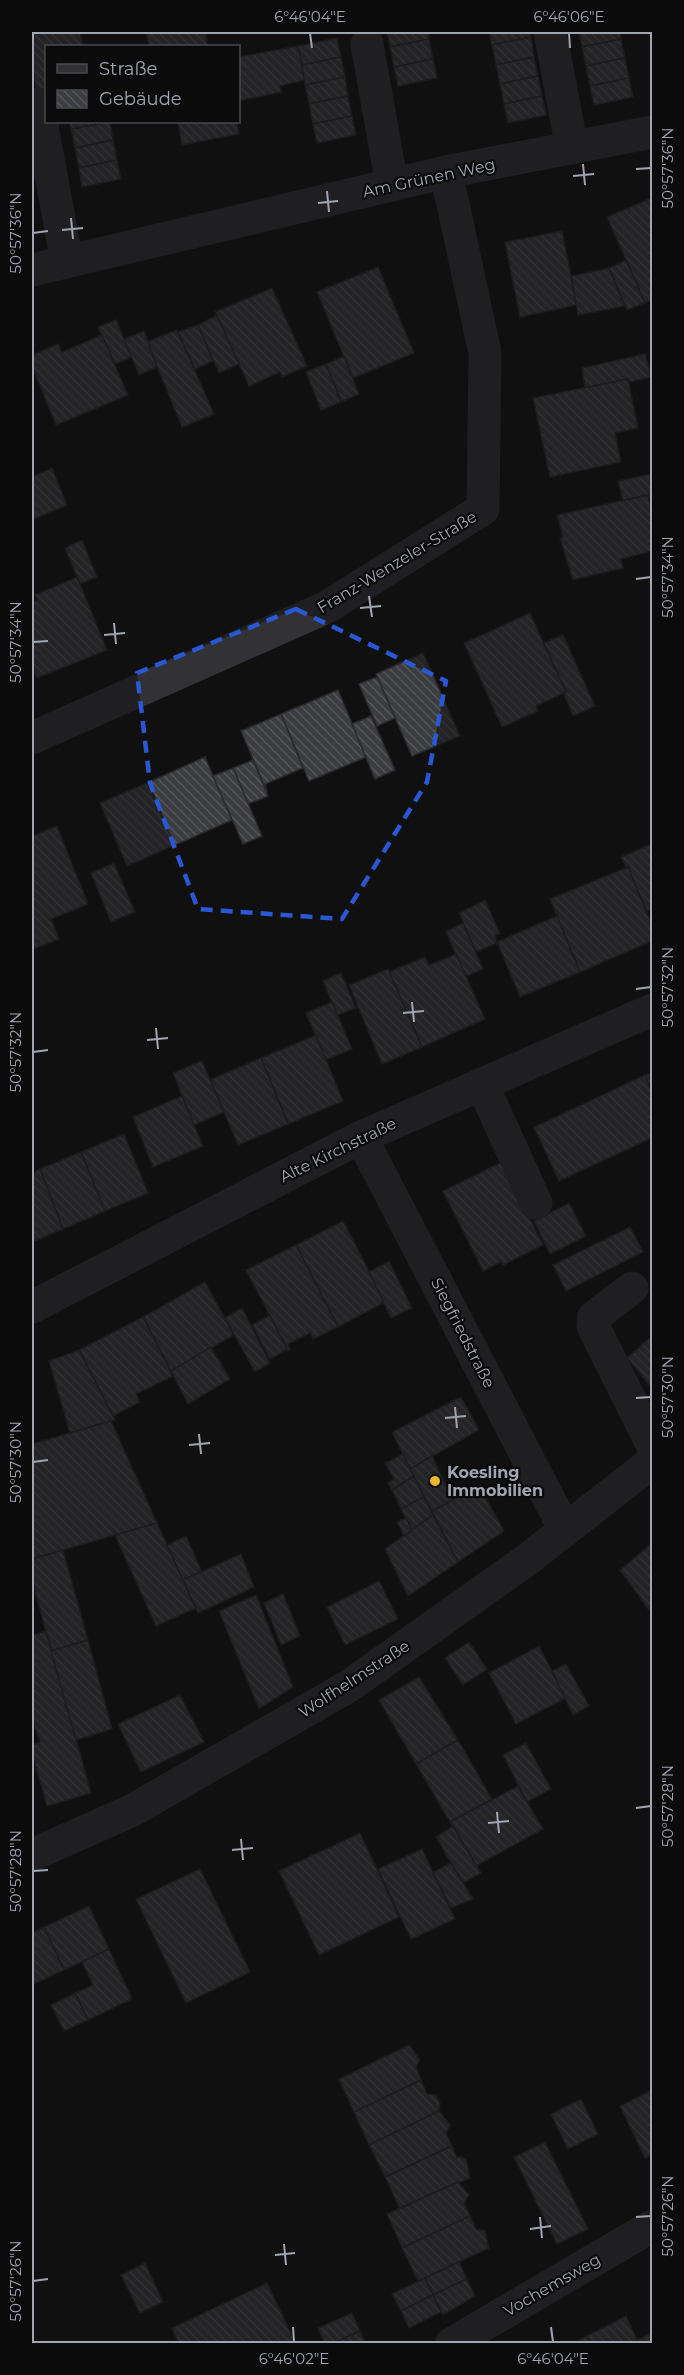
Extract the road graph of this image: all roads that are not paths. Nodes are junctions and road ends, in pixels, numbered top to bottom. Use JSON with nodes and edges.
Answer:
{"nodes":[{"id":1,"x":550,"y":32,"type":"edge"},
{"id":2,"x":367,"y":44,"type":"dead end"},
{"id":3,"x":38,"y":104,"type":"dead end"},
{"id":4,"x":652,"y":132,"type":"edge"},
{"id":5,"x":572,"y":148,"type":"junction"},
{"id":6,"x":447,"y":172,"type":"junction"},
{"id":7,"x":392,"y":185,"type":"junction"},
{"id":8,"x":67,"y":262,"type":"junction"},
{"id":9,"x":32,"y":270,"type":"edge"},
{"id":10,"x":32,"y":738,"type":"edge"},
{"id":11,"x":652,"y":1010,"type":"edge"},
{"id":12,"x":482,"y":1084,"type":"junction"},
{"id":13,"x":361,"y":1137,"type":"junction"},
{"id":14,"x":536,"y":1203,"type":"dead end"},
{"id":15,"x":632,"y":1288,"type":"dead end"},
{"id":16,"x":32,"y":1307,"type":"edge"},
{"id":17,"x":652,"y":1444,"type":"edge"},
{"id":18,"x":652,"y":1462,"type":"edge"},
{"id":19,"x":565,"y":1530,"type":"junction"},
{"id":20,"x":32,"y":1855,"type":"edge"},
{"id":21,"x":652,"y":2226,"type":"edge"},
{"id":22,"x":451,"y":2343,"type":"edge"}],
"edges":[{"from":1,"to":5,"type":"street"},
{"from":2,"to":7,"type":"street"},
{"from":3,"to":8,"type":"street"},
{"from":4,"to":5,"type":"street","name":"Am Grünen Weg"},
{"from":5,"to":6,"type":"street","name":"Am Grünen Weg"},
{"from":6,"to":7,"type":"street","name":"Am Grünen Weg"},
{"from":6,"to":10,"type":"street","name":"Franz-Wenzeler-Straße"},
{"from":7,"to":8,"type":"street","name":"Am Grünen Weg"},
{"from":8,"to":9,"type":"street","name":"Am Grünen Weg"},
{"from":11,"to":12,"type":"street","name":"Alte Kirchstraße"},
{"from":12,"to":13,"type":"street","name":"Alte Kirchstraße"},
{"from":12,"to":14,"type":"street"},
{"from":13,"to":16,"type":"street","name":"Alte Kirchstraße"},
{"from":13,"to":19,"type":"street","name":"Siegfriedstraße"},
{"from":15,"to":17,"type":"street"},
{"from":18,"to":19,"type":"street","name":"Wolfhelmstraße"},
{"from":19,"to":20,"type":"street","name":"Wolfhelmstraße"},
{"from":21,"to":22,"type":"street","name":"Vochemsweg"}]}
